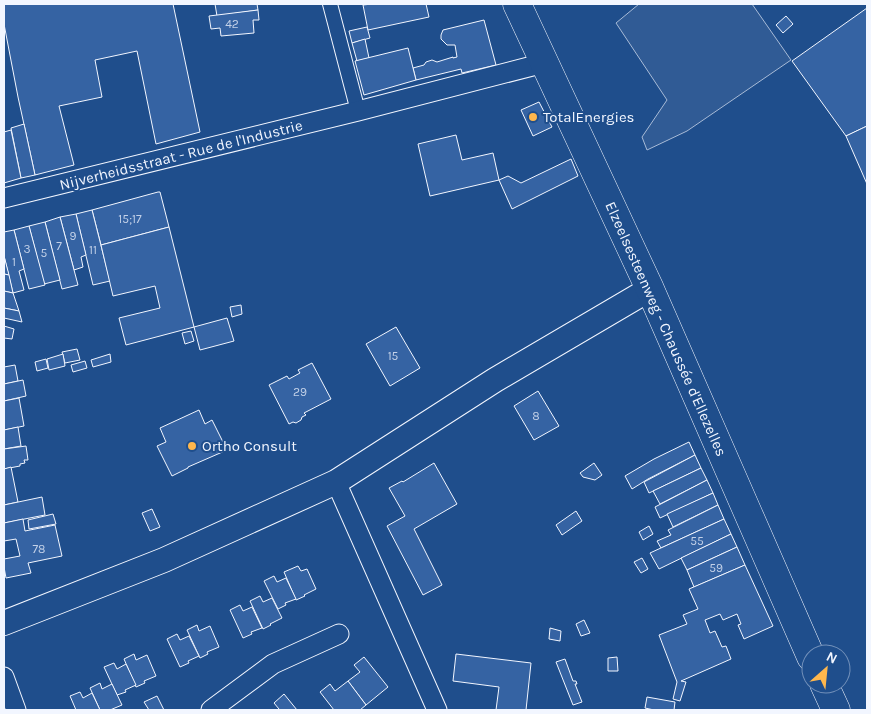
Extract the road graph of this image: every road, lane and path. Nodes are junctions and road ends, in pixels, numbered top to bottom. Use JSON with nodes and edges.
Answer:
{"nodes":[{"id":1,"x":330,"y":4,"type":"edge"},
{"id":2,"x":517,"y":4,"type":"edge"},
{"id":3,"x":544,"y":63,"type":"junction"},
{"id":4,"x":358,"y":111,"type":"junction"},
{"id":5,"x":4,"y":198,"type":"edge"},
{"id":6,"x":650,"y":290,"type":"junction"},
{"id":7,"x":336,"y":482,"type":"junction"},
{"id":8,"x":4,"y":624,"type":"edge"},
{"id":9,"x":339,"y":634,"type":"dead end"},
{"id":10,"x":805,"y":644,"type":"edge"},
{"id":11,"x":4,"y":677,"type":"edge"},
{"id":12,"x":829,"y":694,"type":"edge"},
{"id":13,"x":16,"y":710,"type":"edge"},
{"id":14,"x":211,"y":710,"type":"edge"},
{"id":15,"x":437,"y":710,"type":"edge"},
{"id":16,"x":836,"y":710,"type":"edge"}],
"edges":[{"from":1,"to":4,"type":"street"},
{"from":2,"to":3,"type":"main road","name":"Elzeelsesteenweg - Chaussée d'Ellezelles"},
{"from":3,"to":4,"type":"street","name":"Nijverheidsstraat - Rue de l'Industrie"},
{"from":3,"to":6,"type":"main road","name":"Elzeelsesteenweg - Chaussée d'Ellezelles"},
{"from":4,"to":5,"type":"street","name":"Nijverheidsstraat - Rue de l'Industrie"},
{"from":6,"to":7,"type":"street"},
{"from":6,"to":10,"type":"main road","name":"Elzeelsesteenweg - Chaussée d'Ellezelles"},
{"from":7,"to":8,"type":"street"},
{"from":7,"to":15,"type":"street"},
{"from":9,"to":14,"type":"street"},
{"from":11,"to":13,"type":"street"},
{"from":12,"to":16,"type":"main road"}]}
